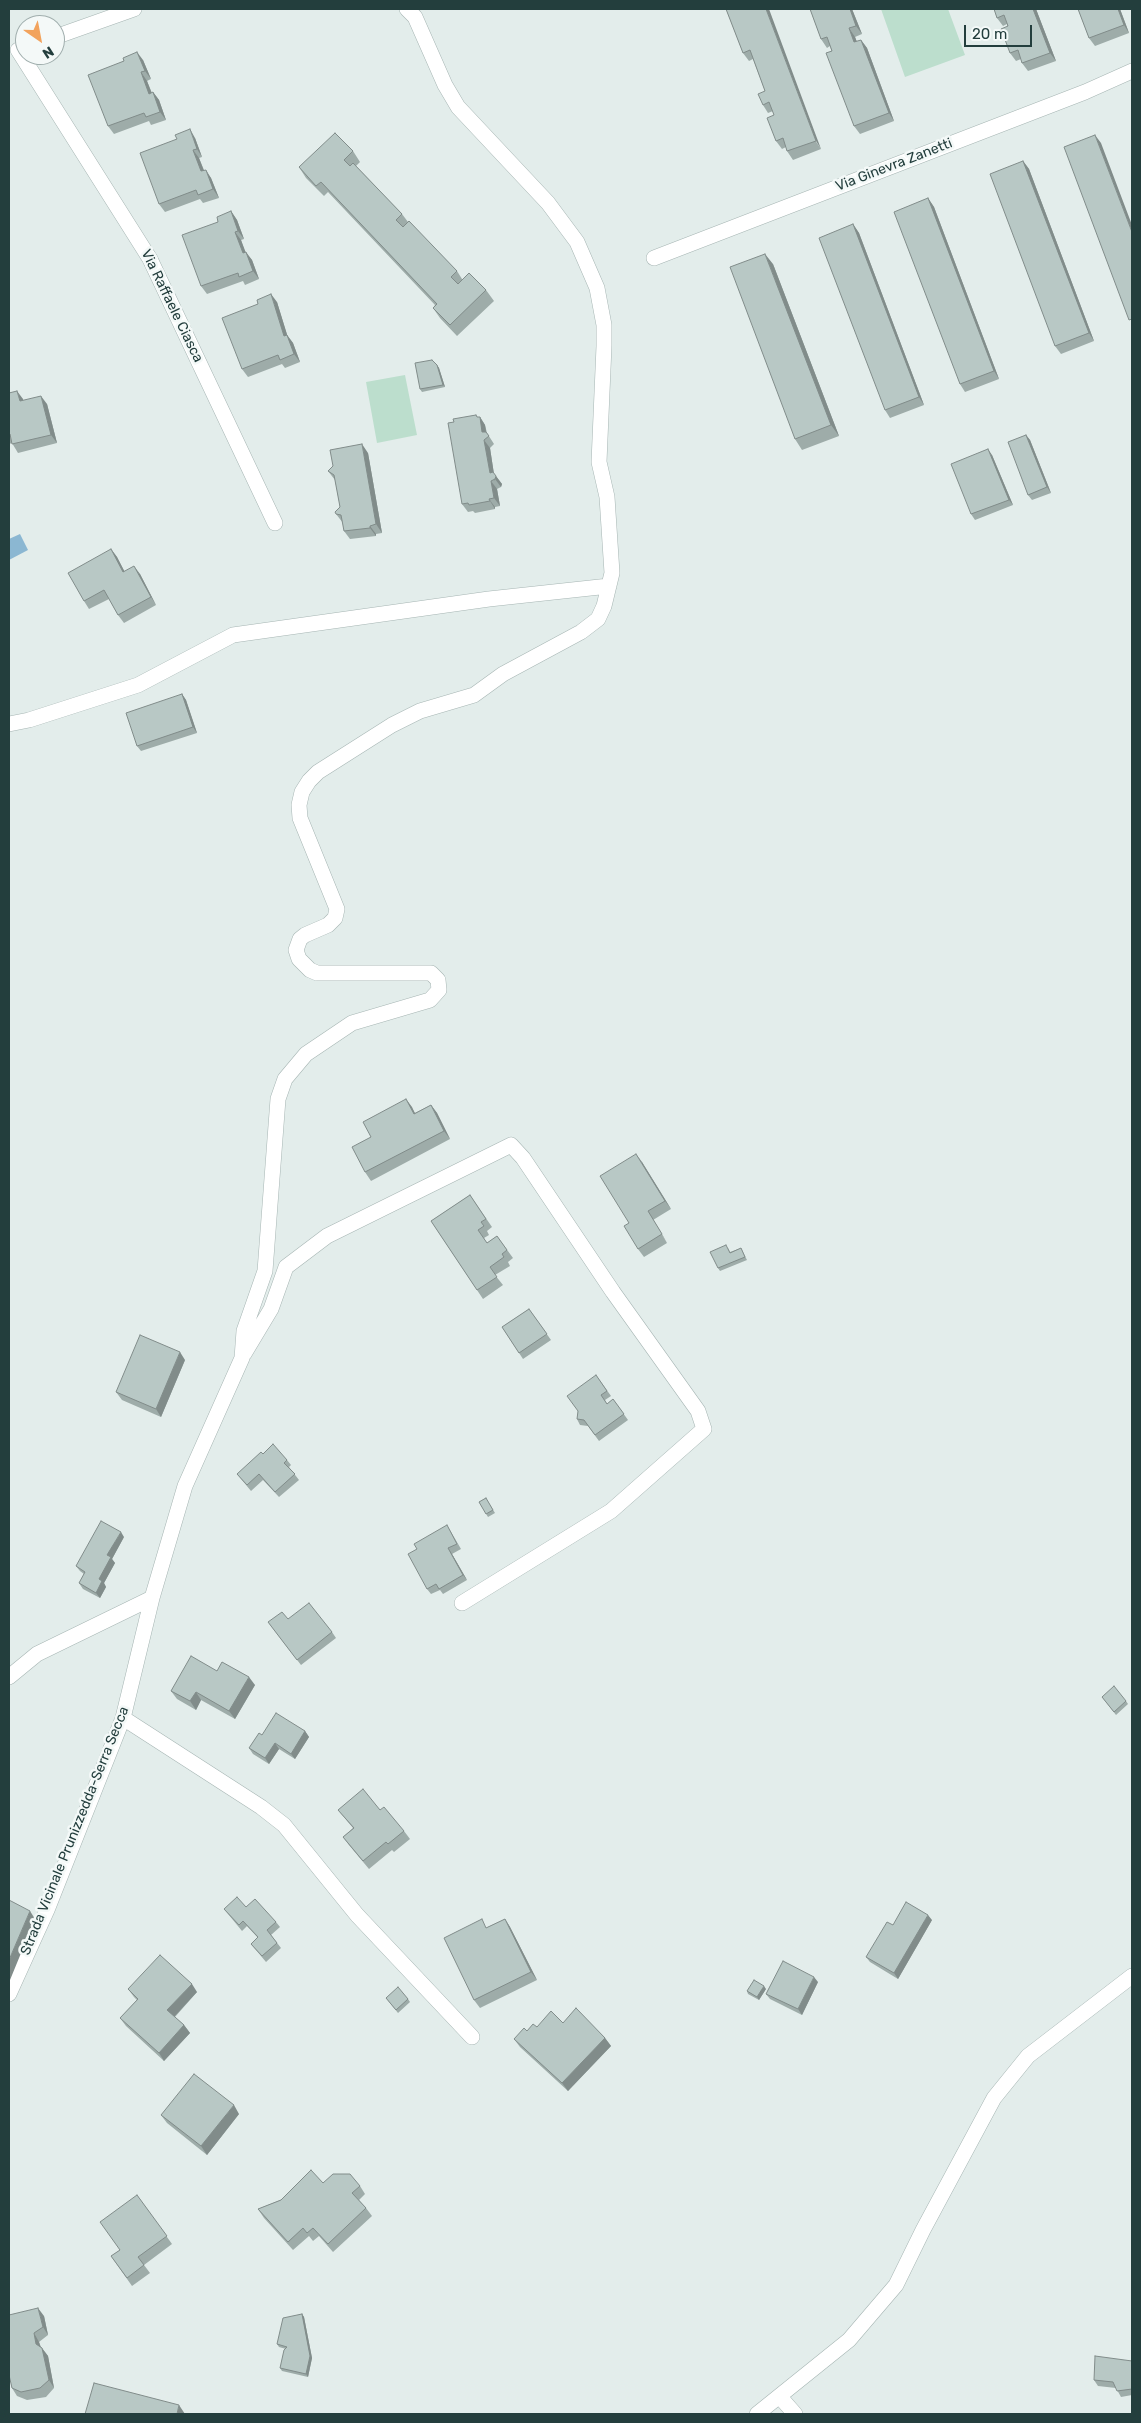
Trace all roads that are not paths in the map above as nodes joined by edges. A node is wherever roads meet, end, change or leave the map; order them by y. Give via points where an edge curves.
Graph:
1 (134, 9) edge
2 (416, 12) edge
3 (65, 33) edge
4 (27, 65) edge
5 (1132, 71) edge
6 (654, 258) dead end
7 (275, 523) dead end
8 (609, 586) junction
9 (9, 724) edge
10 (242, 1358) junction
11 (152, 1598) junction
12 (462, 1603) dead end
13 (9, 1676) edge
14 (123, 1718) junction
15 (1132, 1976) edge
16 (9, 1994) edge
17 (472, 2037) dead end
18 (780, 2397) junction
19 (757, 2414) edge
20 (795, 2414) edge

1 - 3 street
2 - 8 street, Strada Vicinale Prunizzedda-Serra Secca via 445,86 458,107 548,203 577,242 597,288 604,325 599,462 607,497 612,573
4 - 7 street, Via Raffaele Ciasca via 150,259
5 - 6 street, Via Ginevra Zanetti
8 - 9 street via 233,636 138,685
8 - 10 street, Strada Vicinale Prunizzedda-Serra Secca via 598,619 581,632 503,674 474,695 420,711 392,725 318,772 302,792 300,818 336,909 328,925 305,934 300,940 296,950 299,959 317,973 431,973 438,980 439,990 430,1000 352,1024 306,1054 285,1079 278,1099 266,1271 244,1331
10 - 11 street, Strada Vicinale Prunizzedda-Serra Secca via 185,1486
10 - 12 street via 270,1309 286,1267 327,1236 511,1145 524,1158 613,1292 698,1411 704,1428 611,1512
11 - 13 street via 38,1654
11 - 14 street, Strada Vicinale Prunizzedda-Serra Secca
14 - 16 street, Strada Vicinale Prunizzedda-Serra Secca via 47,1910
14 - 17 street via 284,1825 357,1915
15 - 18 street via 1028,2056 994,2098 922,2230 896,2285 849,2340
18 - 19 street
18 - 20 street

